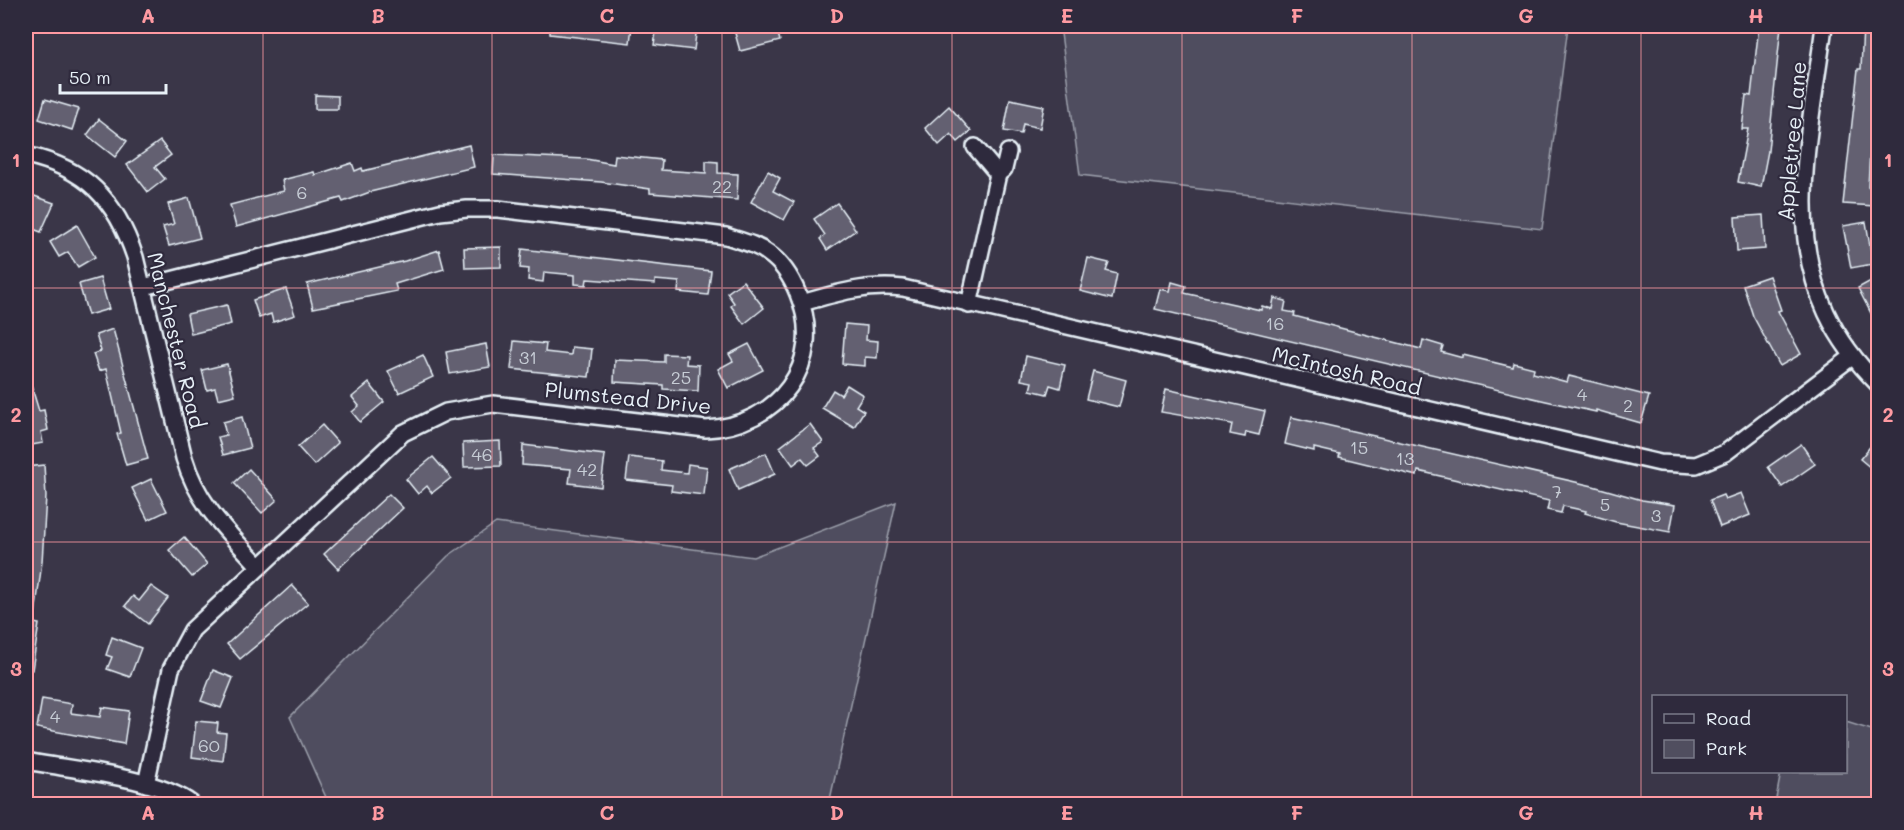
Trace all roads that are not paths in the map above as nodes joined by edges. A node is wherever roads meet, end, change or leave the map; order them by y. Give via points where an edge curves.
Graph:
1 (1824, 26) edge
2 (975, 147) dead end
3 (1008, 152) dead end
4 (26, 155) edge
5 (998, 174) junction
6 (143, 287) junction
7 (802, 303) junction
8 (969, 305) junction
9 (1853, 356) junction
10 (1878, 384) edge
11 (259, 566) junction
12 (26, 761) edge
13 (146, 784) junction
14 (192, 804) edge

1 - 9 street, Appletree Lane via 1804,184 1803,226 1810,273 1839,336
2 - 5 street
3 - 5 street via 1004,169
4 - 6 street, Manchester Road via 58,163 102,195 123,225
5 - 8 street
6 - 7 street, Plumstead Drive via 440,212 483,208 743,241 780,264
6 - 11 street, Manchester Road via 195,489
7 - 8 street, McIntosh Road via 876,286 903,288
7 - 11 street, Plumstead Drive via 806,336 798,371 778,400 740,425 706,429 507,405 478,405 446,412 403,434
8 - 9 street, McIntosh Road via 1679,465 1696,465 1725,453
9 - 10 street, Appletree Lane
11 - 13 street, Plumstead Drive via 202,619 177,655 166,686
12 - 13 street
13 - 14 street

